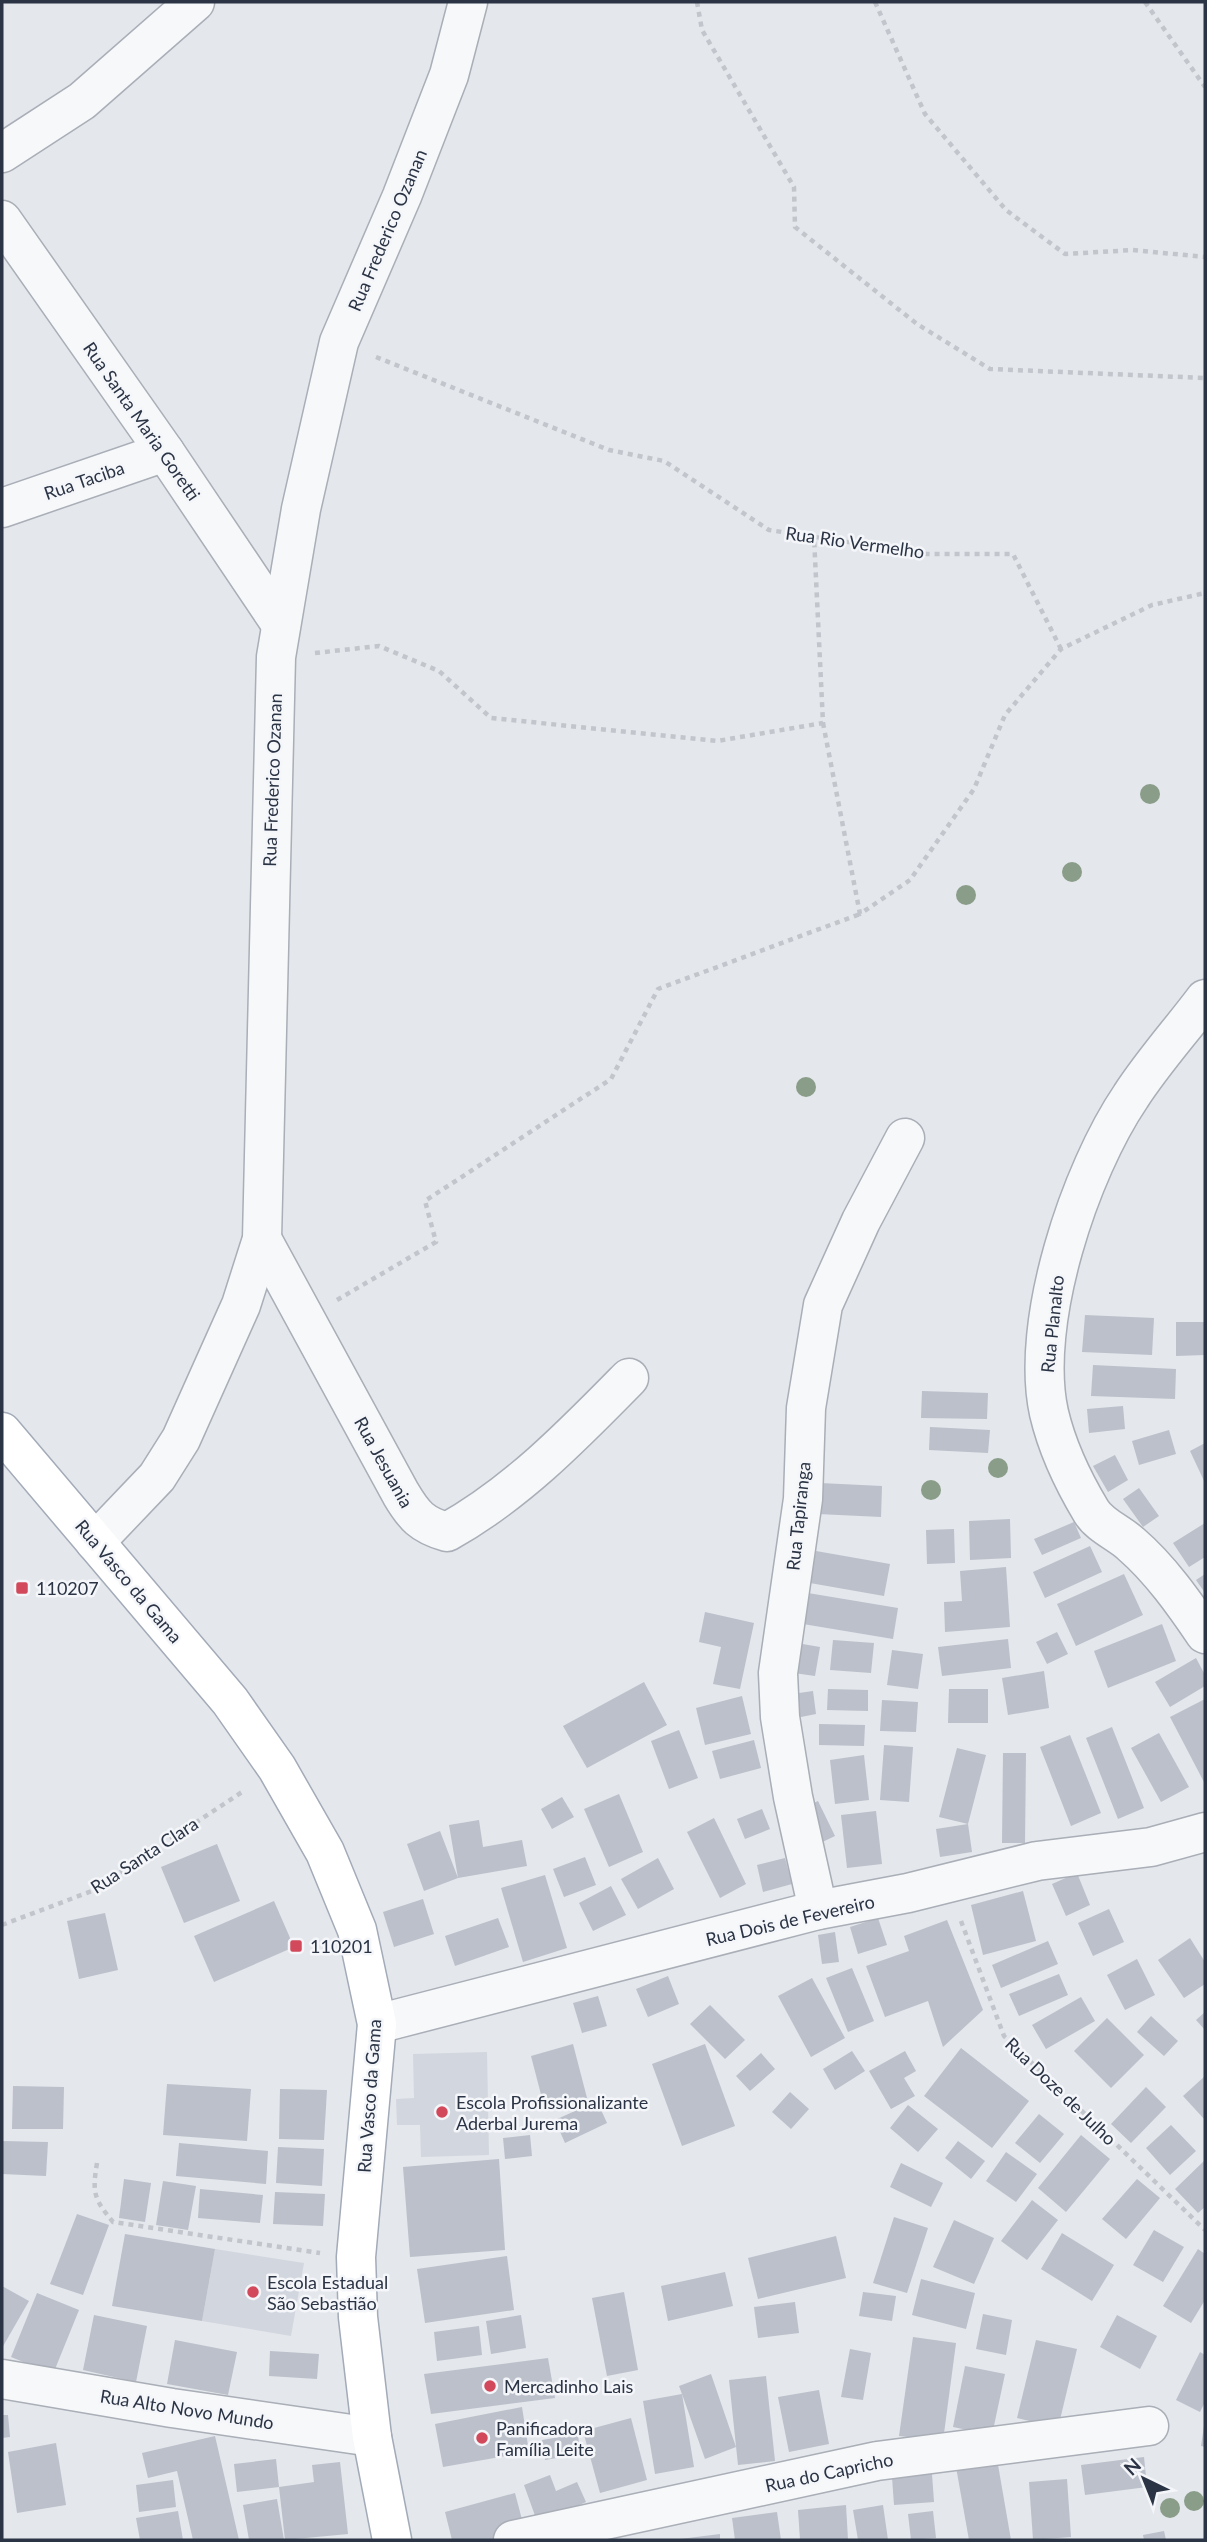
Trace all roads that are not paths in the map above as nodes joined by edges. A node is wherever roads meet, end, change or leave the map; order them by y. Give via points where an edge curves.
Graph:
1 (195, 2) edge
2 (468, 2) edge
3 (2, 153) edge
4 (2, 220) edge
5 (165, 452) junction
6 (2, 508) edge
7 (278, 640) junction
8 (1205, 999) edge
9 (905, 1138) dead end
10 (262, 1239) junction
11 (629, 1378) dead end
12 (2, 1432) edge
13 (95, 1542) junction
14 (1205, 1634) edge
15 (1205, 1832) edge
16 (818, 1910) junction
17 (377, 2024) junction
18 (2, 2379) edge
19 (1149, 2426) dead end
20 (372, 2437) junction
21 (578, 2534) edge
22 (392, 2540) edge
23 (513, 2540) edge

1 - 3 street via 82,101
2 - 7 street, Rua Frederico Ozanan via 449,75 340,342 301,509
4 - 5 street, Rua Santa Maria Goretti
5 - 6 street, Rua Taciba
5 - 7 street, Rua Santa Maria Goretti
7 - 10 street, Rua Frederico Ozanan
8 - 14 street, Rua Planalto via 1130,1097 1092,1167 1053,1281 1045,1372 1049,1412 1061,1452 1093,1514 1154,1566
9 - 16 street, Rua Tapiranga via 823,1305 806,1408 803,1499 778,1673 793,1797
10 - 11 street, Rua Jesuania via 415,1517 428,1527 447,1532 478,1515 551,1455
10 - 13 street, Rua Frederico Ozanan via 241,1305 181,1439 157,1477
12 - 13 main road, Rua Vasco da Gama
13 - 17 main road, Rua Vasco da Gama via 230,1701 277,1768 325,1852 357,1930
15 - 16 street, Rua Dois de Fevereiro via 1151,1847 1037,1861
16 - 17 street, Rua Dois de Fevereiro
17 - 20 main road, Rua Vasco da Gama via 356,2257
18 - 20 street, Rua Alto Novo Mundo
19 - 21 street, Rua do Capricho via 877,2461
20 - 22 main road, Rua Vasco da Gama
21 - 23 street, Rua do Capricho

